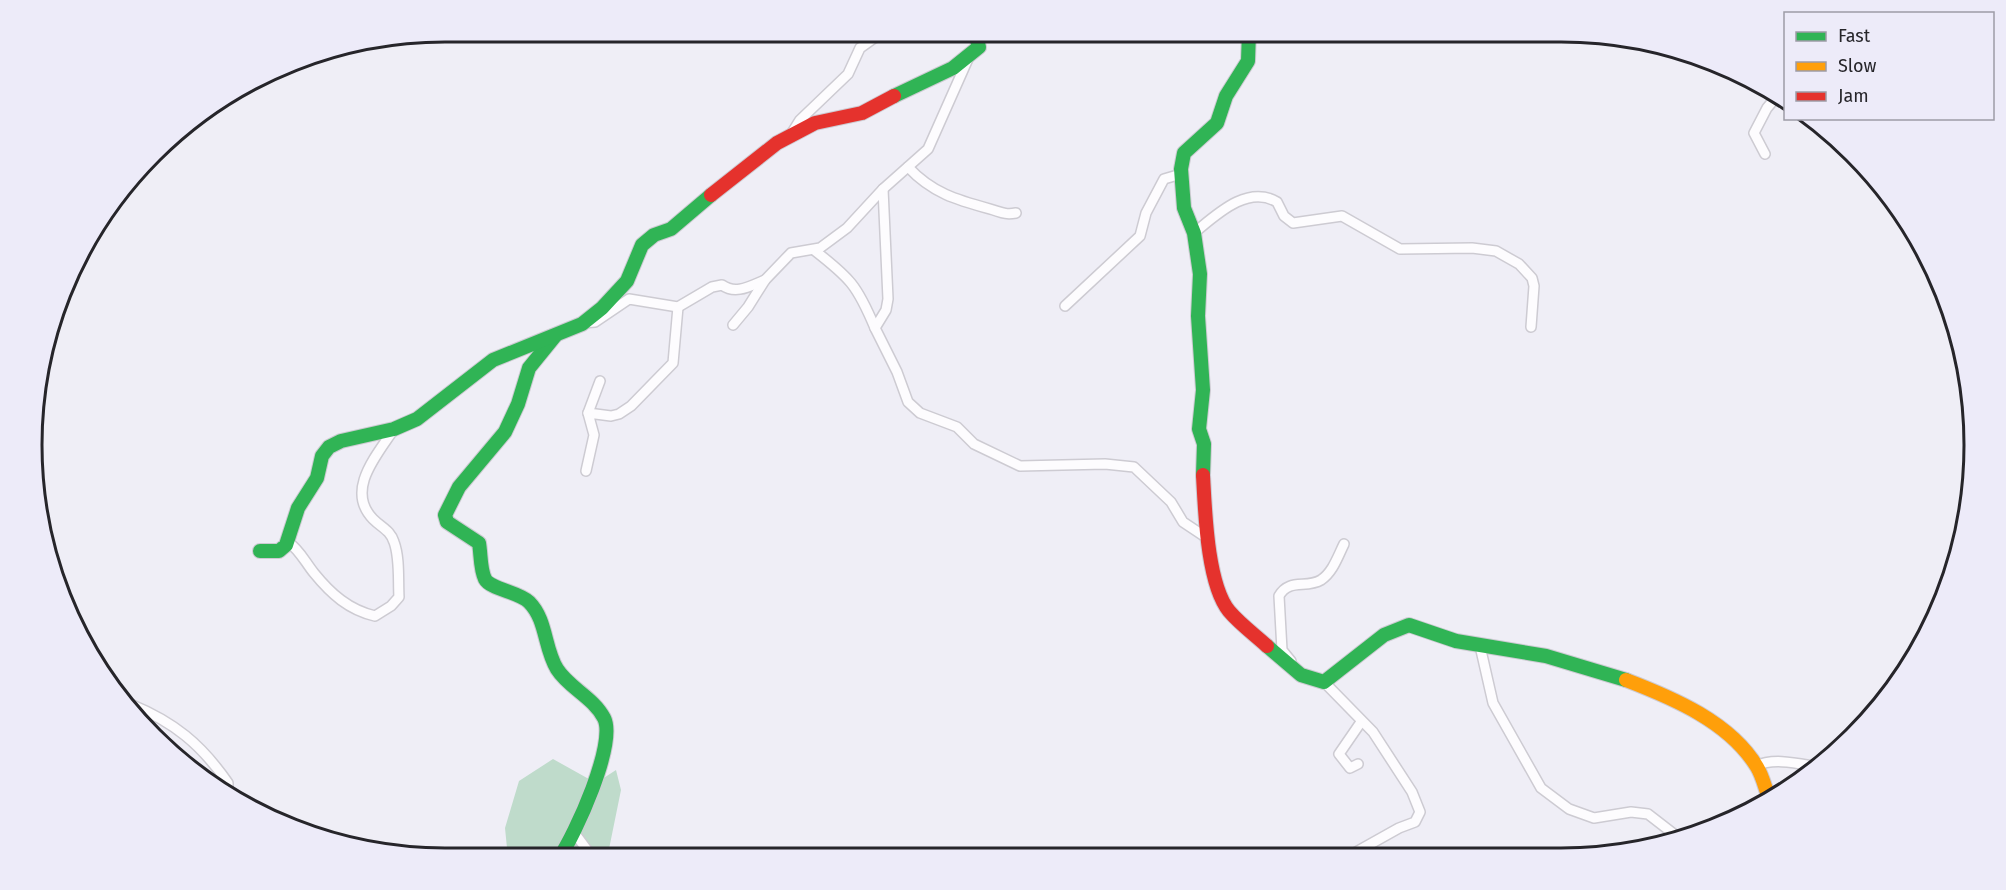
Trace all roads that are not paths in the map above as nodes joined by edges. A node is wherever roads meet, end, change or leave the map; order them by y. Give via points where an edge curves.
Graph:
1 (868, 42) edge
2 (978, 42) edge
3 (1249, 42) edge
4 (968, 59) junction
5 (1772, 102) edge
6 (790, 136) junction
7 (1765, 154) dead end
8 (908, 167) junction
9 (1181, 174) junction
10 (883, 189) junction
11 (1016, 213) dead end
12 (1194, 233) junction
13 (814, 250) junction
14 (765, 280) junction
15 (1065, 306) dead end
16 (678, 307) junction
17 (582, 324) junction
18 (733, 325) dead end
19 (1531, 327) dead end
20 (875, 328) junction
21 (555, 336) junction
22 (600, 381) dead end
23 (588, 413) junction
24 (394, 429) junction
25 (586, 471) dead end
26 (1207, 538) junction
27 (288, 541) junction
28 (1344, 544) dead end
29 (260, 551) dead end
30 (1480, 646) junction
31 (1301, 675) junction
32 (1324, 682) junction
33 (139, 708) edge
34 (1360, 722) junction
35 (1358, 764) dead end
36 (1806, 765) edge
37 (1756, 766) junction
38 (228, 784) edge
39 (1766, 791) edge
40 (573, 831) junction
41 (1672, 832) edge
42 (567, 848) edge
43 (586, 848) edge
44 (1363, 848) edge

1 - 6 street via 860,48 848,74 800,120
2 - 4 street via 979,47
3 - 9 street via 1248,61 1226,96 1217,123 1184,153
4 - 6 street via 862,113 815,123
4 - 8 street via 933,141
5 - 7 street via 1754,134
6 - 17 street via 721,186 671,229 642,245 627,281
8 - 10 street
8 - 11 street via 935,191 951,198 1003,214
9 - 12 street via 1184,208
9 - 15 street via 1164,179 1146,213 1140,236
10 - 13 street via 853,223
10 - 20 street via 888,299
12 - 19 street via 1229,205 1260,197 1276,202 1293,223 1342,216 1400,249 1496,251 1519,264 1532,278
12 - 26 street via 1200,274 1198,316 1203,390 1199,429 1204,444
13 - 14 street via 791,253
13 - 20 street via 848,276 862,296
14 - 16 street via 736,291 722,285 712,287
14 - 18 street
16 - 17 street via 629,299 595,322
16 - 23 street via 673,363 632,406 619,414
17 - 21 street
20 - 26 street via 908,402 920,413 957,427 974,444 1020,466 1134,467 1171,502 1183,522
21 - 24 street via 494,360 432,409
21 - 40 street via 529,368 505,432 459,487 446,515 447,522 479,543 488,584 518,594 536,609 556,668 593,701 605,719 607,742
22 - 23 street
23 - 25 street via 594,435
24 - 27 street via 329,447 322,456 317,478 298,508
24 - 27 street via 362,483 362,501 373,518 389,530 395,544 399,597 391,606 375,616 339,599
26 - 31 street via 1221,596 1229,611
27 - 29 street via 279,550
28 - 31 street via 1330,571 1320,580 1292,585 1282,590 1279,597 1282,650
30 - 32 street via 1401,626
30 - 37 street via 1572,663 1643,686 1718,726
30 - 41 street via 1493,703 1540,788 1569,809 1594,818 1631,812 1648,814
31 - 32 street
32 - 34 street
33 - 38 street via 184,732
34 - 35 street via 1339,754 1350,768
34 - 44 street via 1373,732 1412,792 1420,816
36 - 37 street via 1763,762
37 - 39 street
40 - 42 street
40 - 43 street

